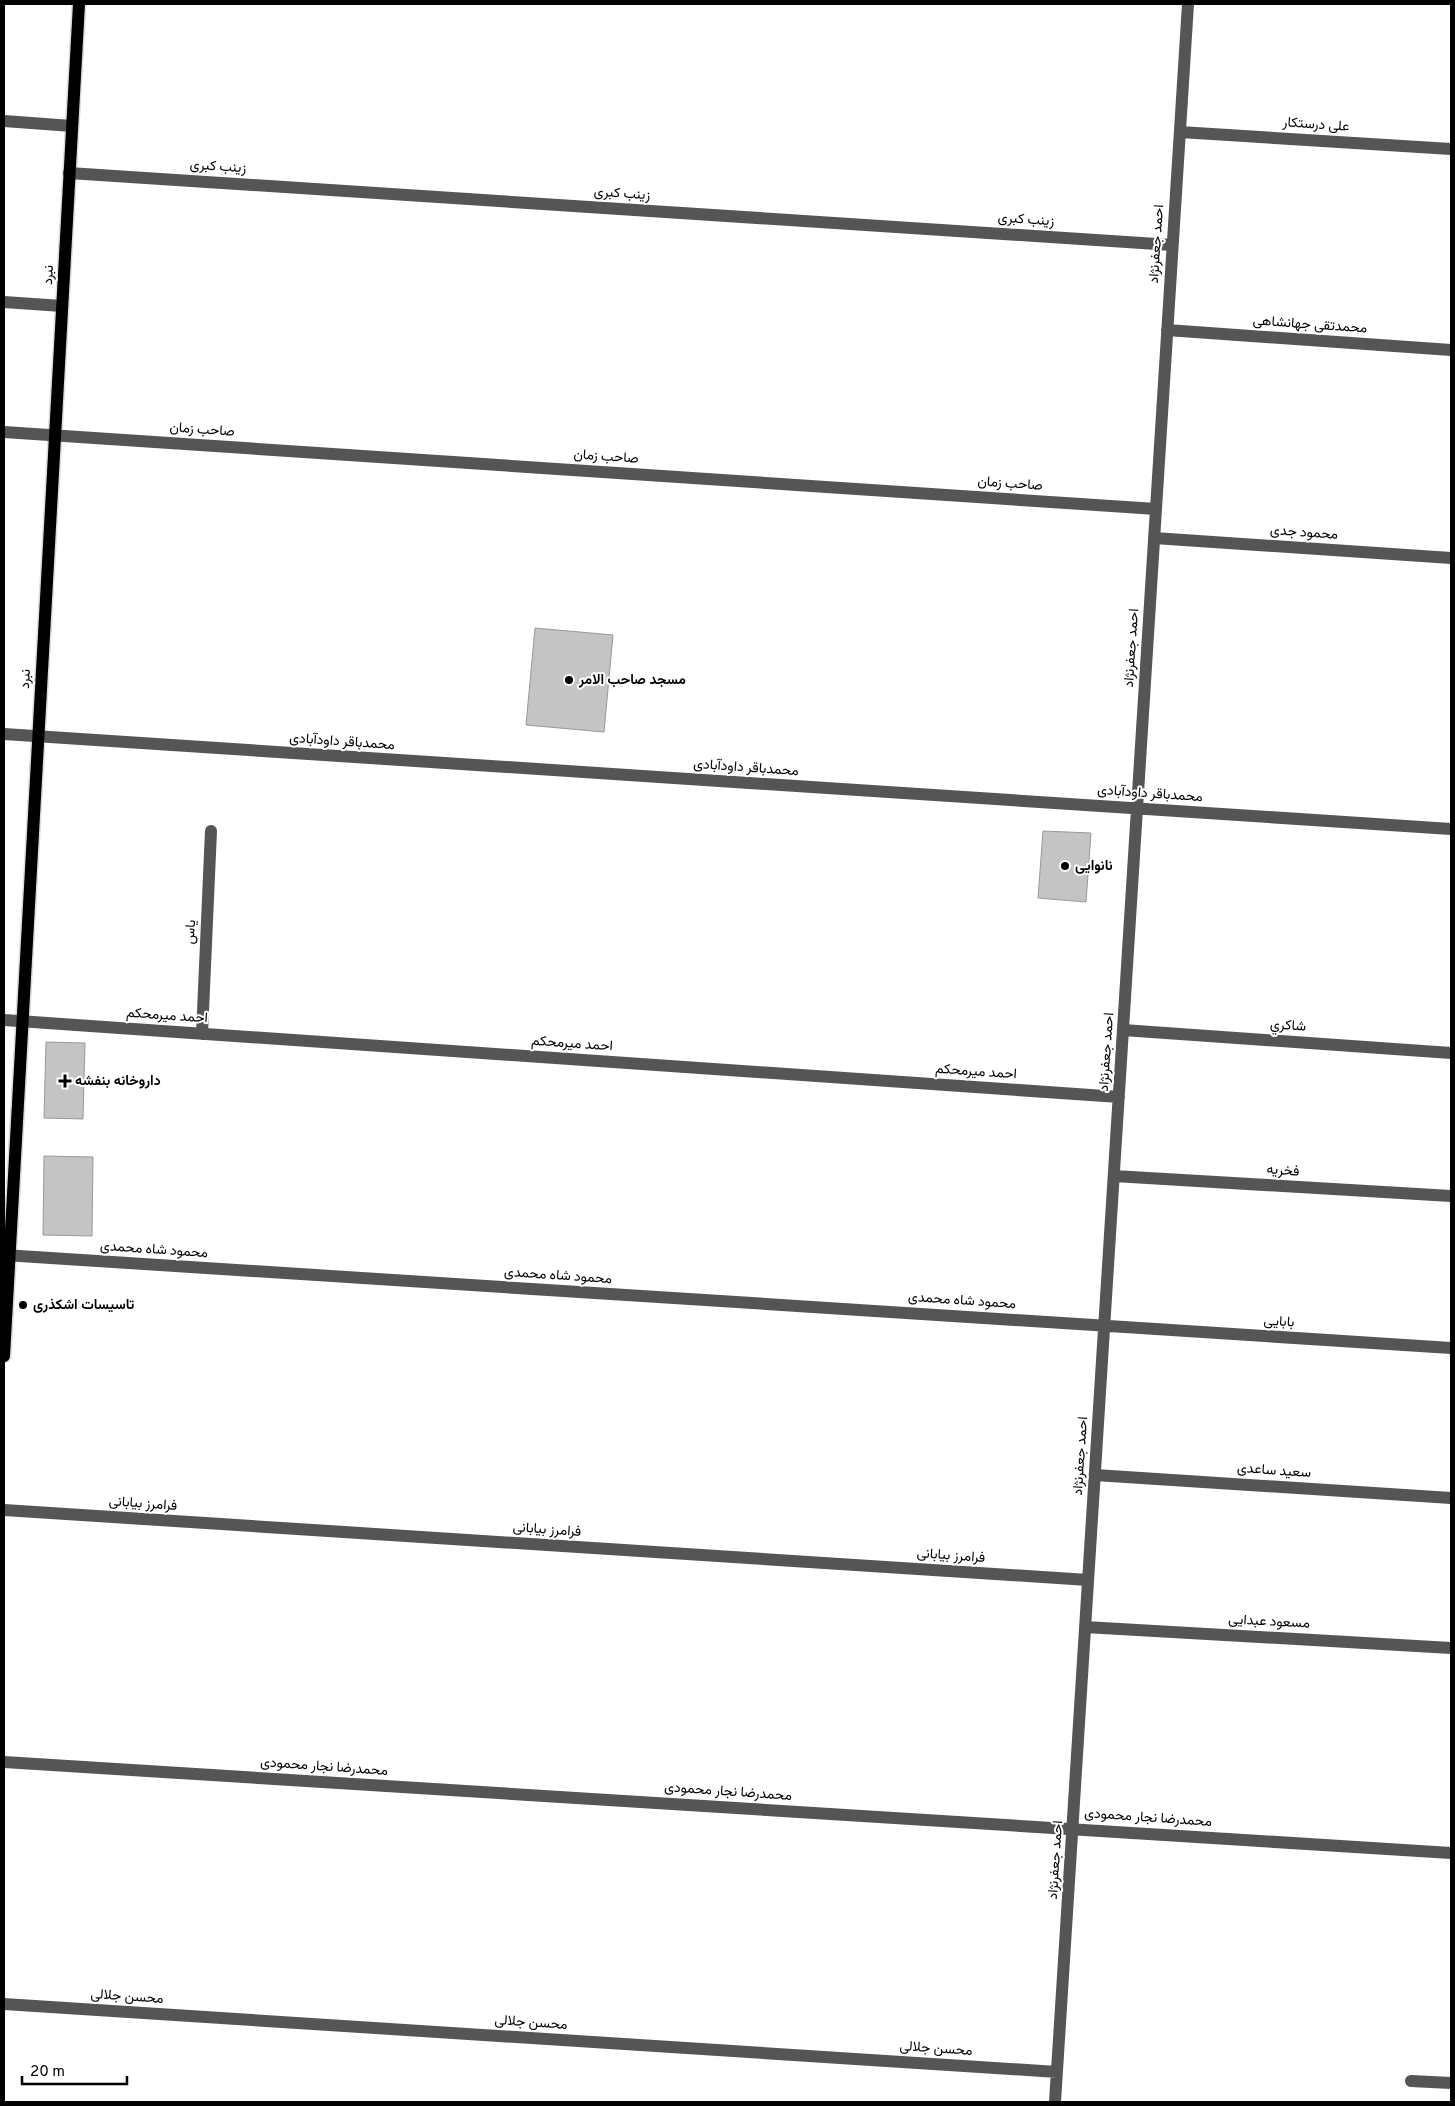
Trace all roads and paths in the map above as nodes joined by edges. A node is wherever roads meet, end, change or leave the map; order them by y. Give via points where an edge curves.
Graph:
1 (79, 4) edge
2 (1188, 4) edge
3 (4, 121) edge
4 (72, 126) junction
5 (1180, 132) junction
6 (1451, 149) edge
7 (69, 173) junction
8 (1172, 245) junction
9 (4, 302) edge
10 (62, 306) junction
11 (1167, 330) junction
12 (1451, 350) edge
13 (4, 432) edge
14 (55, 435) junction
15 (1156, 509) junction
16 (1154, 538) junction
17 (1451, 558) edge
18 (4, 734) edge
19 (38, 736) junction
20 (1137, 808) junction
21 (1451, 828) edge
22 (211, 831) dead end
23 (4, 1020) edge
24 (22, 1022) junction
25 (1123, 1030) junction
26 (202, 1034) junction
27 (1451, 1053) edge
28 (1119, 1097) junction
29 (1114, 1176) junction
30 (1451, 1196) edge
31 (6, 1255) edge
32 (1104, 1326) junction
33 (1451, 1348) edge
34 (4, 1356) edge
35 (1095, 1475) junction
36 (1451, 1498) edge
37 (4, 1510) edge
38 (1088, 1580) junction
39 (1086, 1627) junction
40 (1451, 1648) edge
41 (4, 1762) edge
42 (1073, 1829) junction
43 (1451, 1852) edge
44 (4, 2004) edge
45 (1057, 2072) junction
46 (1410, 2081) dead end
47 (1451, 2083) edge
48 (1055, 2102) edge

1 - 4 main road, نبرد
2 - 5 street, احمد جعفرنژاد
3 - 4 street
4 - 7 main road, نبرد
5 - 6 street, علی درستکار
5 - 8 street, احمد جعفرنژاد
7 - 8 street, زینب کبری
7 - 10 main road, نبرد
8 - 11 street, احمد جعفرنژاد
9 - 10 street
10 - 14 main road, نبرد
11 - 12 street, محمدتقی جهانشاهی
11 - 15 street, احمد جعفرنژاد
13 - 14 street, صاحب زمان
14 - 15 street, صاحب زمان
14 - 19 main road, نبرد
15 - 16 street, احمد جعفرنژاد
16 - 17 street, محمود جدی
16 - 20 street, احمد جعفرنژاد
18 - 19 street, محمدباقر داودآبادی
19 - 20 street, محمدباقر داودآبادی
19 - 24 main road, نبرد
20 - 21 street, محمدباقر داودآبادی
20 - 25 street, احمد جعفرنژاد
22 - 26 street, یاس
23 - 24 street, احمد میرمحکم
24 - 26 street, احمد میرمحکم
24 - 31 main road, نبرد
25 - 27 street, شاكري
25 - 28 street, احمد جعفرنژاد
26 - 28 street, احمد میرمحکم
28 - 29 street, احمد جعفرنژاد
29 - 30 street, فخریه
29 - 32 street, احمد جعفرنژاد
31 - 32 street, محمود شاه محمدی
31 - 34 main road, نبرد
32 - 33 street, بابایی
32 - 35 street, احمد جعفرنژاد
35 - 36 street, سعید ساعدی
35 - 38 street, احمد جعفرنژاد
37 - 38 street, فرامرز بیابانی
38 - 39 street, احمد جعفرنژاد
39 - 40 street, مسعود عبدایی
39 - 42 street, احمد جعفرنژاد
41 - 42 street, محمدرضا نجار محمودی
42 - 43 street, محمدرضا نجار محمودی
42 - 45 street, احمد جعفرنژاد
44 - 45 street, محسن جلالی
45 - 48 street, احمد جعفرنژاد
46 - 47 street

